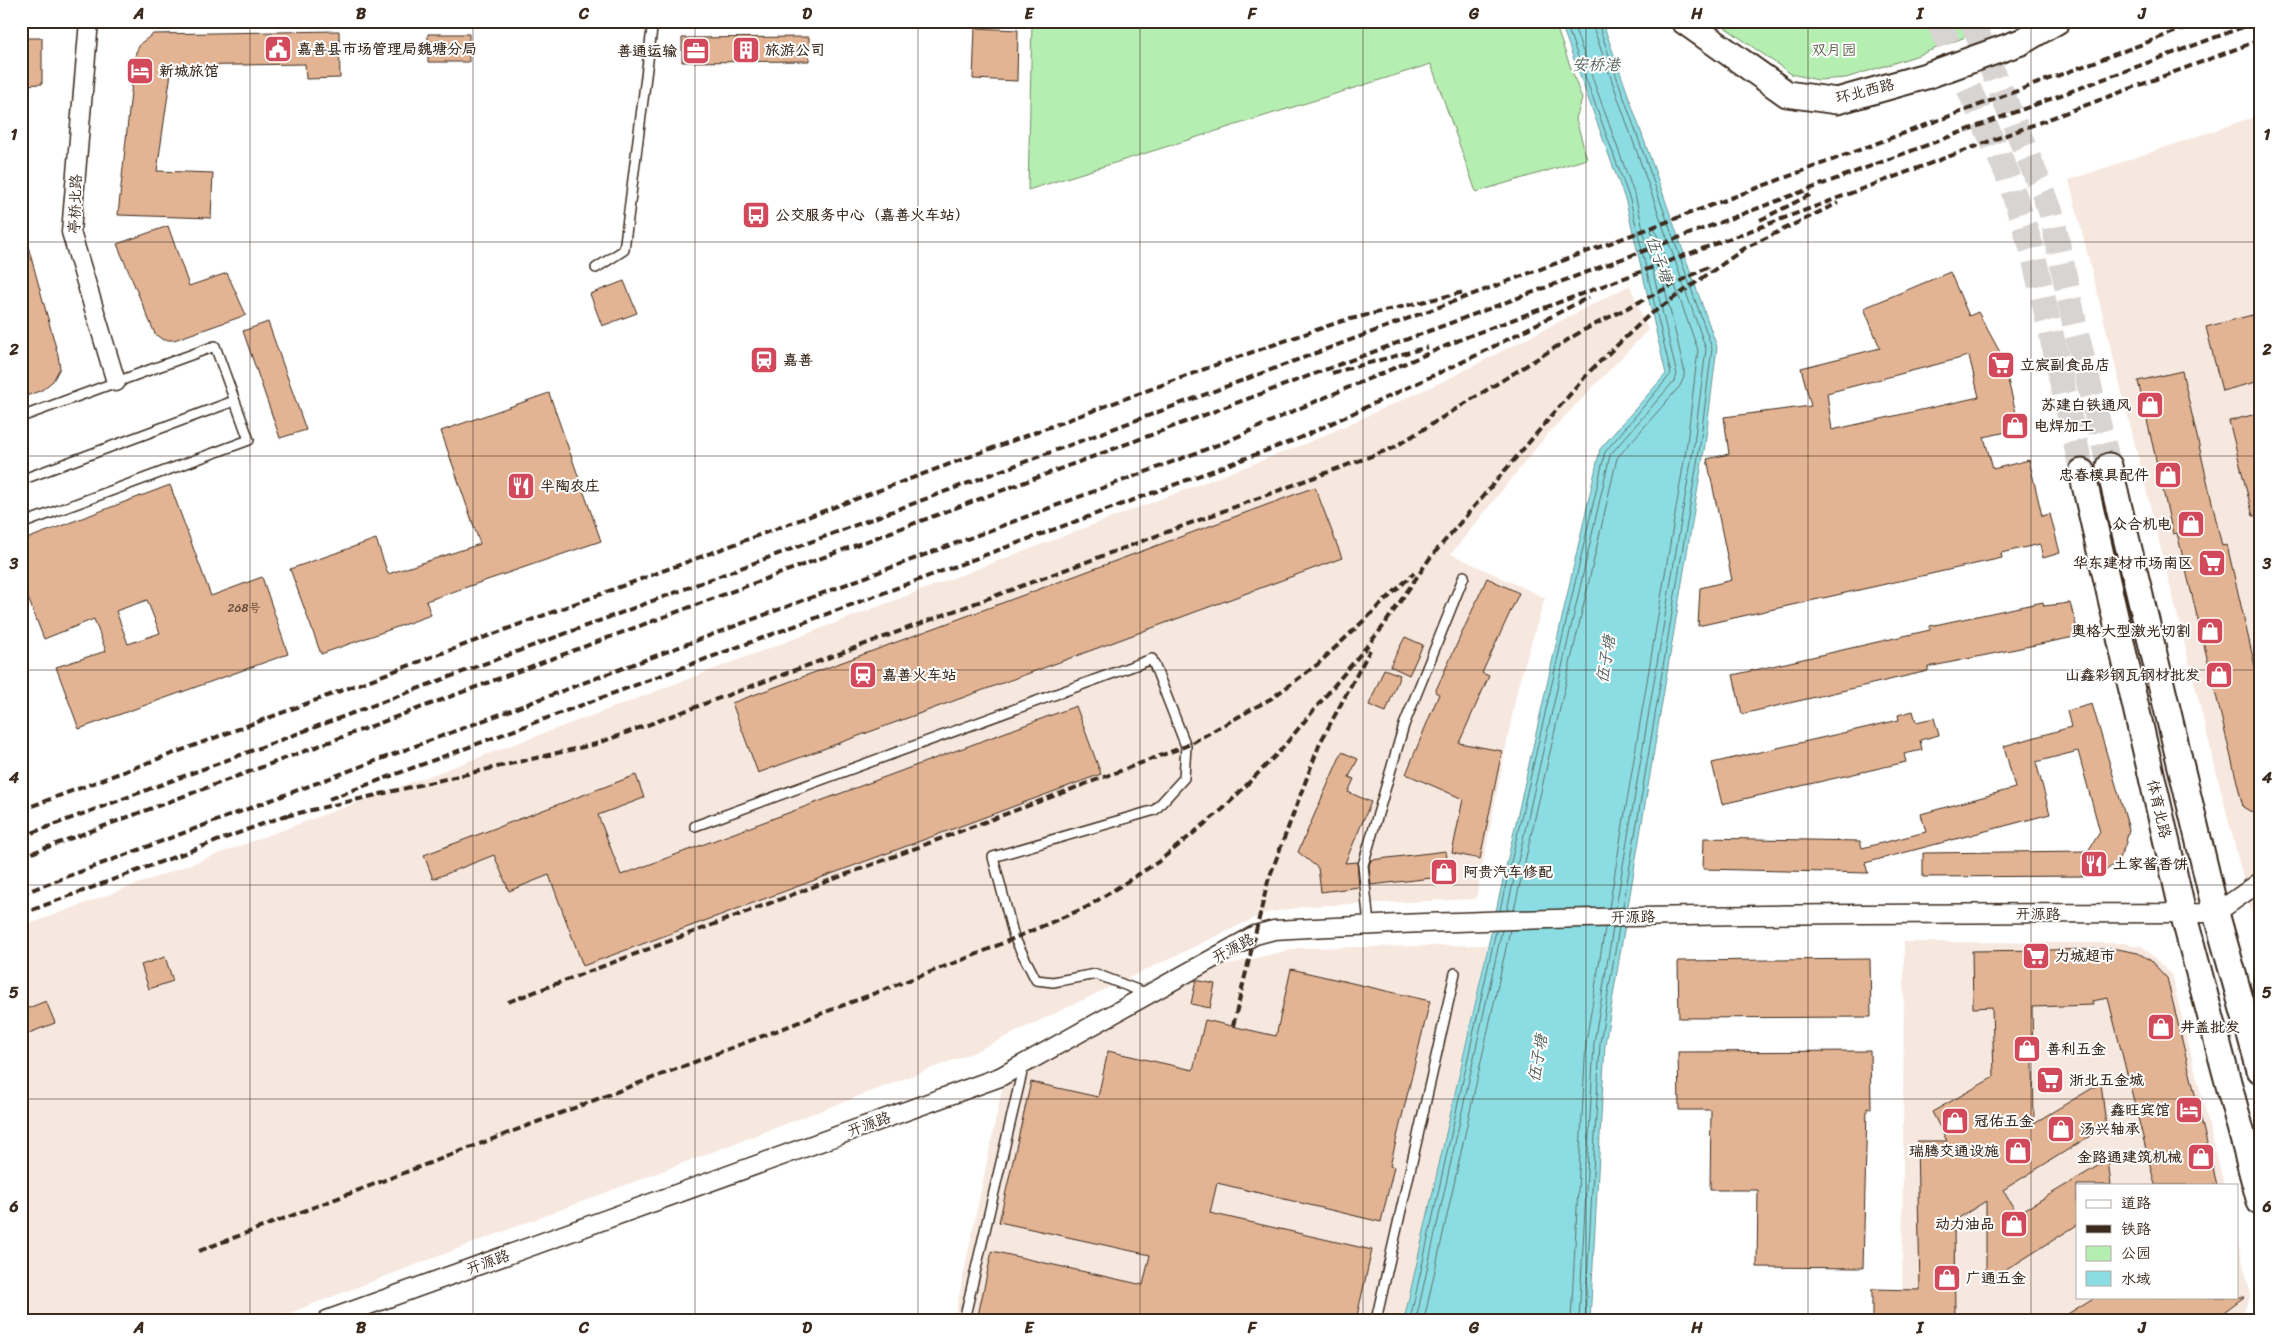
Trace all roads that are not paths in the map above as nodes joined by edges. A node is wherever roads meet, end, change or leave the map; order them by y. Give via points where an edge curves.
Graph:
1 (89, 21) edge
2 (653, 21) edge
3 (1684, 21) edge
4 (2057, 21) edge
5 (596, 268) dead end
6 (116, 382) junction
7 (234, 400) junction
8 (21, 417) edge
9 (2109, 466) tunnel mouth
10 (2082, 472) tunnel mouth
11 (21, 480) edge
12 (21, 524) edge
13 (1464, 576) dead end
14 (695, 826) dead end
15 (2260, 882) edge
16 (2183, 913) junction
17 (2216, 913) junction
18 (1369, 925) junction
19 (1455, 973) dead end
20 (1149, 994) junction
21 (1024, 1064) junction
22 (2260, 1070) edge
23 (2260, 1202) edge
24 (327, 1320) edge
25 (964, 1320) edge
26 (1376, 1320) edge

1 - 6 street, 亭桥北路 via 71,232
2 - 5 lane via 624,250
3 - 4 main road, 环北西路 via 1787,94 1836,101 1926,76 2021,42
6 - 7 lane via 215,346
6 - 8 lane
7 - 11 lane
7 - 12 lane via 249,440
9 - 17 main road
10 - 16 main road, 体育北路
13 - 18 lane via 1404,725 1363,864
14 - 20 lane via 1152,659 1186,746 1184,778 1155,810 993,857 1014,938 1036,980 1053,982 1096,974
15 - 17 street
16 - 17 street, 开源路
16 - 18 street, 开源路 via 1682,916
16 - 23 main road, 体育北路
17 - 22 main road
18 - 20 street, 开源路 via 1274,930 1255,935
19 - 26 lane
20 - 21 street, 开源路
21 - 24 street, 开源路 via 1000,1077
21 - 25 lane

